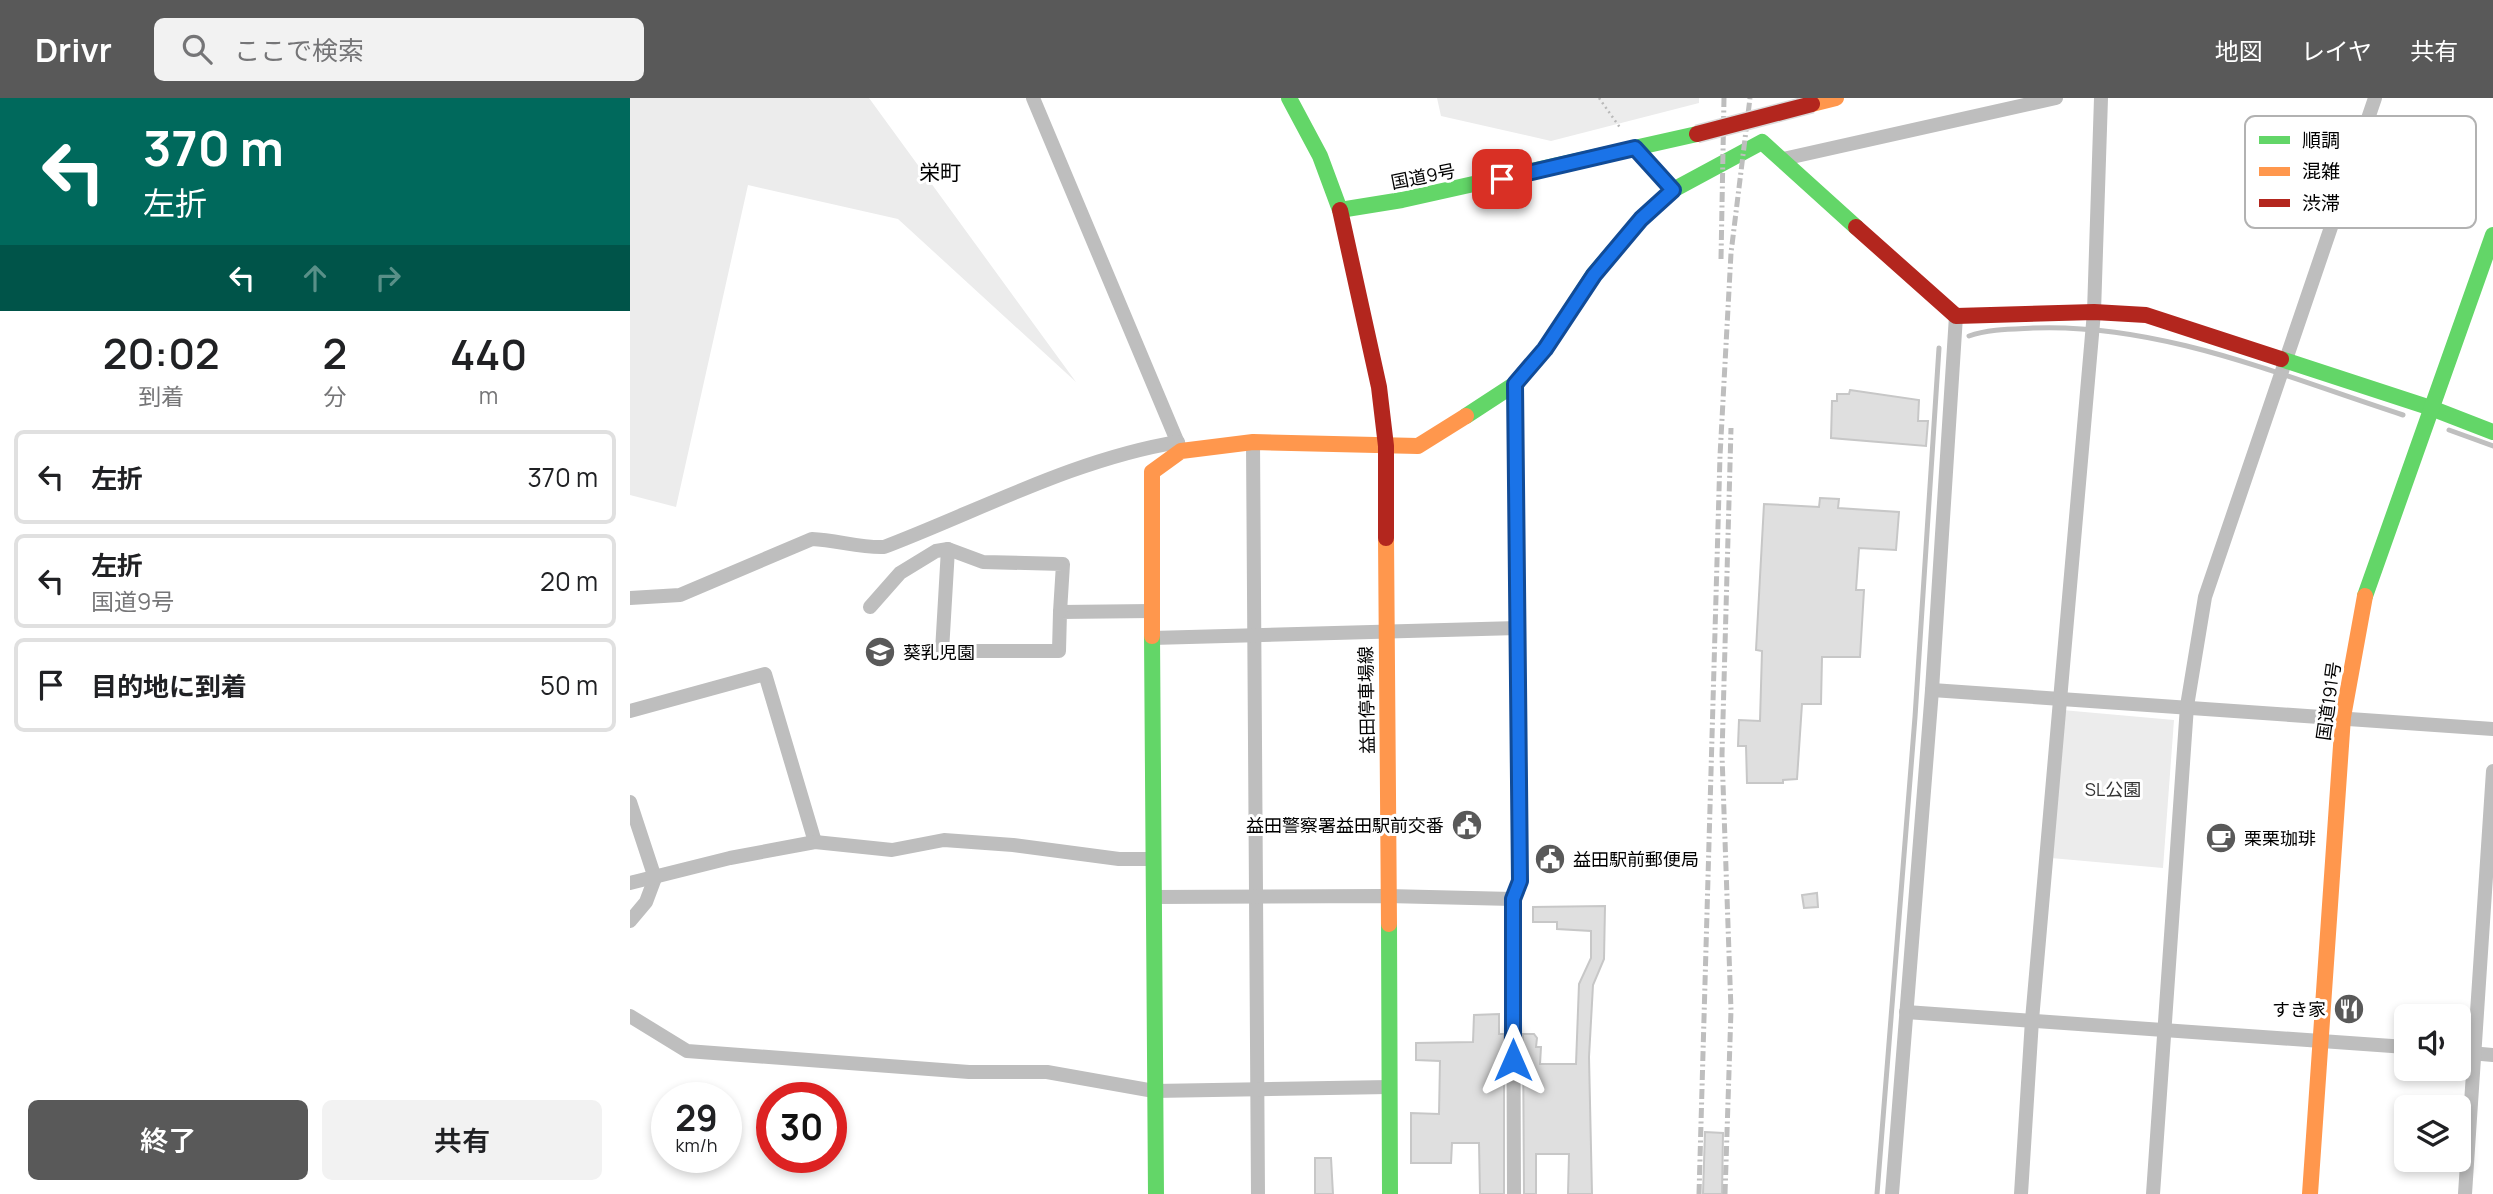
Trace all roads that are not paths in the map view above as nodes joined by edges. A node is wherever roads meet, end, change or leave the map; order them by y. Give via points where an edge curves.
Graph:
1 (1032, 98) edge
2 (1289, 98) edge
3 (1775, 98) edge
4 (1836, 98) edge
5 (2056, 98) edge
6 (2101, 98) edge
7 (2375, 98) edge
8 (2369, 116) edge
9 (1762, 142) junction
10 (1635, 148) junction
11 (1783, 159) junction
12 (1673, 190) junction
13 (1340, 210) junction
14 (2330, 228) edge
15 (2493, 235) edge
16 (2094, 312) junction
17 (1956, 316) junction
18 (2284, 362) junction
19 (1515, 384) junction
20 (2431, 408) junction
21 (2493, 432) edge
22 (1253, 442) junction
23 (1179, 446) junction
24 (1386, 446) junction
25 (948, 549) junction
26 (630, 598) edge
27 (870, 607) dead end
28 (1152, 611) junction
29 (1060, 612) junction
30 (1518, 628) junction
31 (1385, 631) junction
32 (1254, 635) junction
33 (1152, 638) junction
34 (1932, 690) junction
35 (2060, 698) junction
36 (2187, 706) junction
37 (630, 711) edge
38 (2343, 717) junction
39 (2493, 729) edge
40 (2493, 771) edge
41 (630, 802) edge
42 (815, 842) junction
43 (1152, 859) junction
44 (655, 878) junction
45 (630, 883) edge
46 (1387, 896) junction
47 (1154, 897) junction
48 (1257, 897) junction
49 (1513, 899) junction
50 (630, 921) edge
51 (2471, 1004) edge
52 (1906, 1012) junction
53 (630, 1016) edge
54 (2032, 1020) junction
55 (2165, 1029) junction
56 (2322, 1040) junction
57 (2394, 1046) edge
58 (2471, 1053) edge
59 (2493, 1055) edge
60 (2466, 1081) edge
61 (1389, 1087) junction
62 (1258, 1089) junction
63 (1154, 1091) junction
64 (1156, 1194) edge
65 (1258, 1194) edge
66 (1390, 1194) edge
67 (1514, 1194) edge
68 (1892, 1194) edge
69 (2021, 1194) edge
70 (2153, 1194) edge
71 (2310, 1194) edge
72 (2465, 1194) edge

1 - 23 street
2 - 13 main road via 1320,156
3 - 9 street
4 - 10 main road, 国道9号, bridge
5 - 11 street
6 - 16 street
7 - 8 street
9 - 11 main road
9 - 12 main road
10 - 12 street
10 - 13 main road, 国道9号
11 - 17 main road
12 - 19 main road via 1641,219 1594,275 1545,349
13 - 24 main road, 益田停車場線 via 1379,387
14 - 18 street
15 - 20 main road, 国道191号
16 - 17 main road
16 - 18 main road via 2146,314
16 - 35 street
17 - 34 street
18 - 20 main road
18 - 36 street via 2205,597
19 - 24 main road via 1419,446
19 - 30 street
20 - 21 main road
20 - 38 main road, 国道191号 via 2364,599
22 - 23 main road
22 - 24 main road
22 - 32 street
23 - 26 street via 1133,449 884,547 812,539 680,595
23 - 28 main road via 1153,472
24 - 31 main road, 益田停車場線
25 - 27 street via 936,551 900,573
25 - 29 street via 983,562 1063,564
25 - 29 street via 942,651 1059,651
28 - 29 street
28 - 33 main road
30 - 31 street
30 - 49 street via 1520,881
31 - 32 street
31 - 46 main road, 益田停車場線
32 - 33 street
32 - 48 street
33 - 43 main road
34 - 35 street
34 - 52 street
35 - 36 street
35 - 54 street
36 - 38 street
36 - 55 street
37 - 42 street via 765,674
38 - 39 street
38 - 56 main road, 国道191号
40 - 51 street
41 - 44 street
42 - 43 street via 892,850 944,840
42 - 44 street
43 - 47 main road
44 - 45 street
44 - 50 street via 646,902
46 - 48 street
46 - 49 street
46 - 61 main road, 益田停車場線
47 - 48 street
47 - 63 main road
48 - 62 street
49 - 67 street
52 - 54 street
52 - 68 street
53 - 63 street via 687,1051 968,1072 1047,1072
54 - 55 street
54 - 69 street
55 - 56 street
55 - 70 street
56 - 57 street
56 - 71 main road, 国道191号
58 - 59 street
60 - 72 street
61 - 62 street
61 - 66 main road, 益田停車場線
62 - 63 street
62 - 65 street
63 - 64 main road

